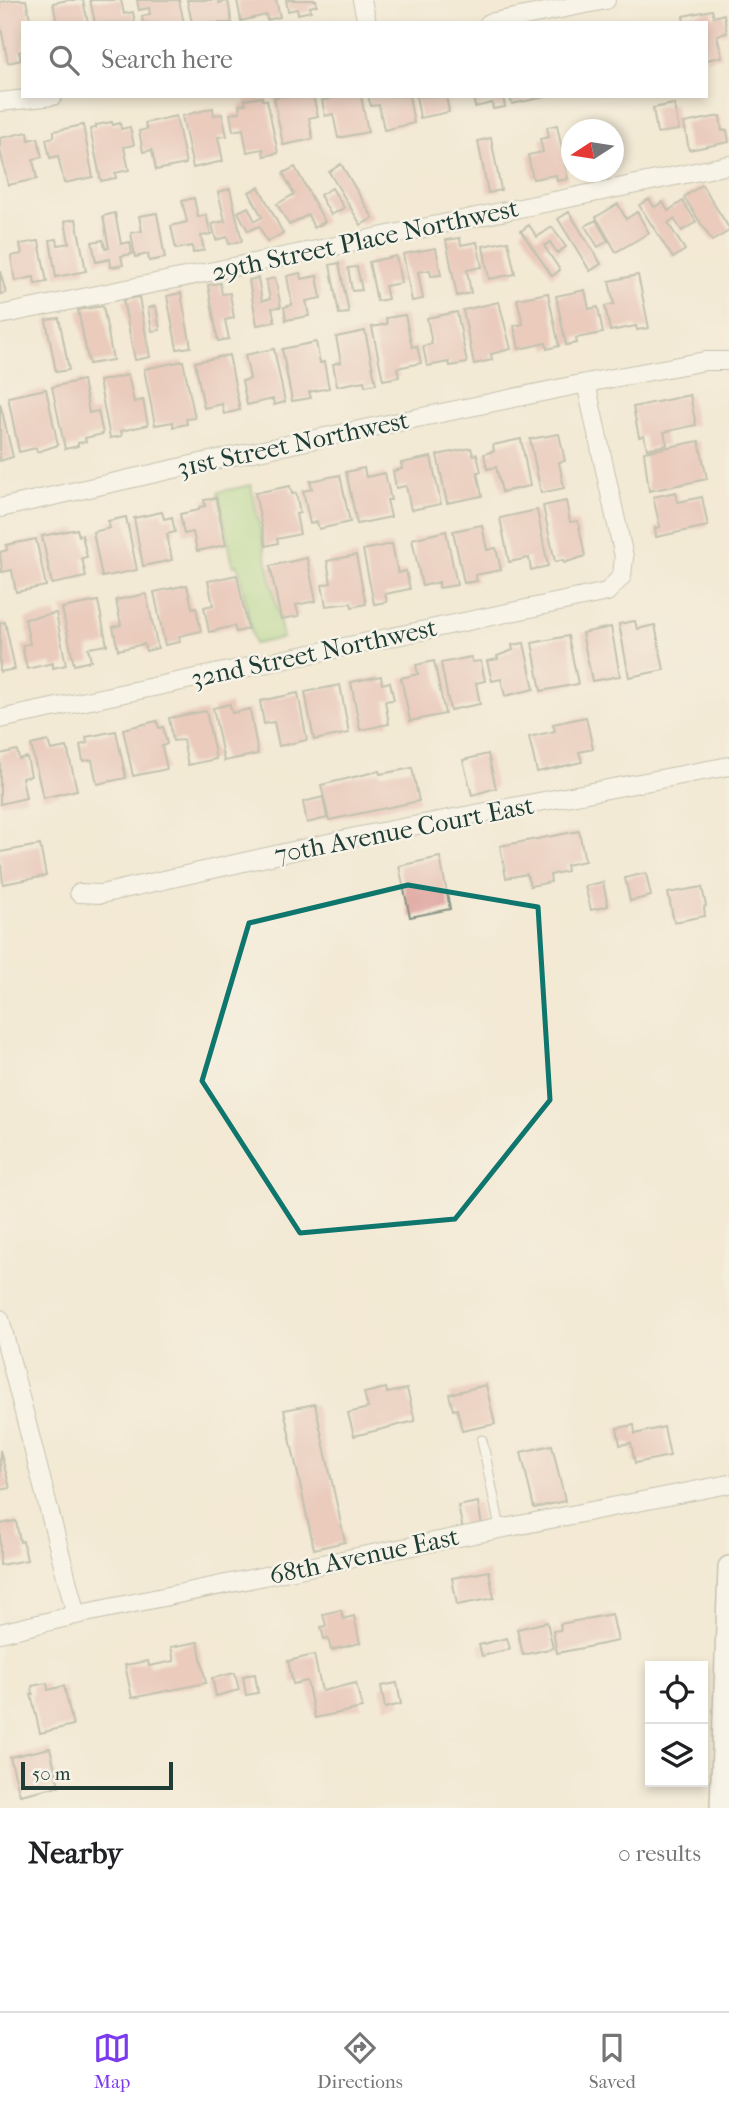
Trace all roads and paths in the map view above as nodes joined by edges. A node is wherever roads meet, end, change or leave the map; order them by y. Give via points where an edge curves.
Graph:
1 (362, 0) edge
2 (606, 0) edge
3 (367, 21) edge
4 (499, 21) edge
5 (35, 98) edge
6 (0, 102) edge
7 (729, 165) edge
8 (0, 315) edge
9 (729, 361) edge
10 (586, 383) junction
11 (0, 508) edge
12 (0, 719) edge
13 (729, 766) edge
14 (79, 893) dead end
15 (0, 1319) edge
16 (482, 1440) dead end
17 (729, 1484) edge
18 (500, 1528) junction
19 (729, 1567) edge
20 (76, 1615) junction
21 (0, 1633) edge
22 (721, 1808) edge

1 - 3 street
2 - 4 street
5 - 6 street
7 - 8 street, 29th Street Place Northwest
9 - 10 street via 705,361
10 - 11 street, 31st Street Northwest
10 - 12 street, 32nd Street Northwest via 624,557 622,576 607,592
13 - 14 street, 70th Avenue Court East via 360,836 101,894
15 - 20 street
16 - 18 lane
17 - 18 street, 68th Avenue East
18 - 20 street, 68th Avenue East
19 - 22 street
20 - 21 street, 68th Avenue East

